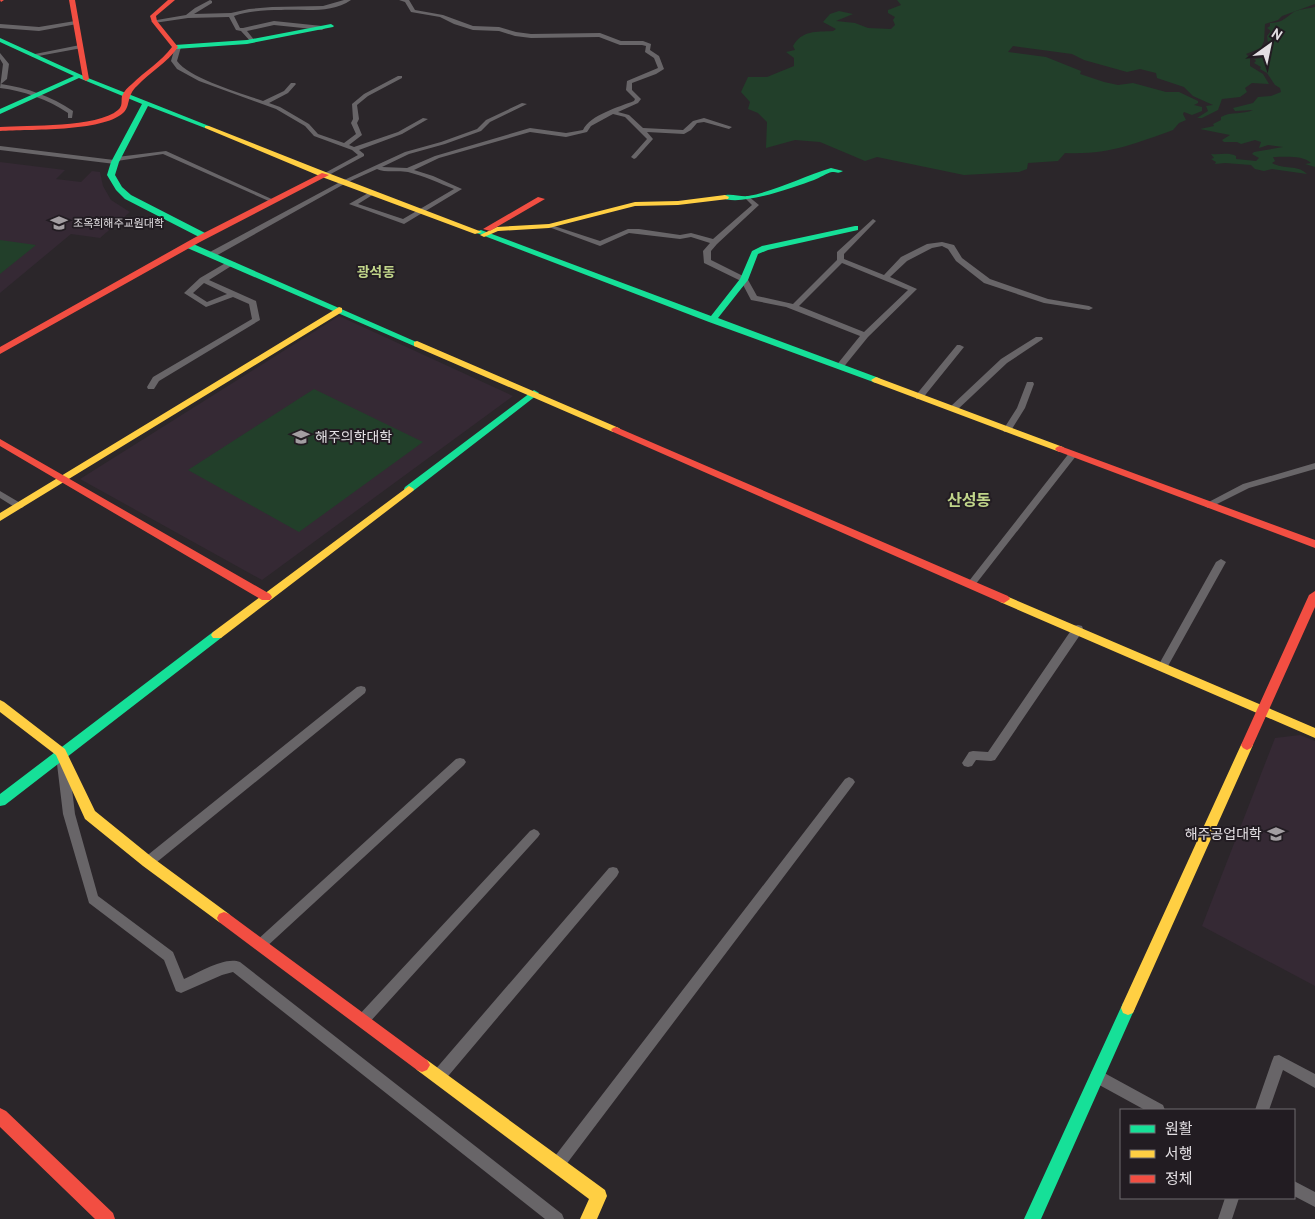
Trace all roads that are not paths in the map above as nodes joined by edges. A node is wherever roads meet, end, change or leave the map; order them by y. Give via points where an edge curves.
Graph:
1 (72, 0) edge
2 (172, 0) edge
3 (348, 0) edge
4 (402, 0) edge
5 (210, 2) dead end
6 (231, 15) junction
7 (188, 16) junction
8 (154, 21) junction
9 (75, 23) junction
10 (0, 26) edge
11 (327, 27) joint
12 (244, 30) junction
13 (0, 40) edge
14 (252, 41) junction
15 (80, 47) junction
16 (177, 47) junction
17 (0, 55) edge
18 (33, 55) junction
19 (3, 65) edge
20 (83, 77) junction
21 (400, 77) dead end
22 (293, 84) dead end
23 (0, 85) edge
24 (35, 95) junction
25 (126, 95) junction
26 (146, 103) junction
27 (263, 103) junction
28 (524, 104) dead end
29 (0, 112) edge
30 (614, 113) junction
31 (70, 117) dead end
32 (425, 120) dead end
33 (729, 127) dead end
34 (0, 129) edge
35 (640, 130) junction
36 (344, 145) junction
37 (0, 148) edge
38 (354, 149) junction
39 (634, 157) dead end
40 (116, 161) junction
41 (408, 170) junction
42 (840, 171) dead end
43 (324, 175) junction
44 (346, 183) junction
45 (372, 193) junction
46 (748, 198) junction
47 (541, 199) dead end
48 (273, 201) junction
49 (420, 211) junction
50 (873, 221) dead end
51 (549, 226) junction
52 (855, 228) dead end
53 (482, 234) junction
54 (204, 236) junction
55 (714, 242) junction
56 (188, 245) junction
57 (211, 255) junction
58 (841, 260) junction
59 (232, 264) junction
60 (885, 278) junction
61 (203, 280) junction
62 (744, 280) junction
63 (233, 294) junction
64 (794, 307) junction
65 (1089, 308) dead end
66 (339, 310) junction
67 (712, 320) junction
68 (865, 335) junction
69 (1039, 340) dead end
70 (960, 347) dead end
71 (0, 351) edge
72 (839, 367) junction
73 (1030, 384) dead end
74 (151, 387) dead end
75 (534, 393) junction
76 (919, 397) junction
77 (953, 409) junction
78 (1007, 430) junction
79 (0, 442) edge
80 (1073, 454) junction
81 (1315, 466) edge
82 (64, 479) junction
83 (0, 494) edge
84 (1208, 505) junction
85 (19, 506) junction
86 (0, 518) edge
87 (1315, 544) edge
88 (1222, 562) dead end
89 (972, 583) junction
90 (1315, 595) edge
91 (266, 597) junction
92 (1078, 629) junction
93 (1163, 666) junction
94 (361, 690) dead end
95 (0, 705) edge
96 (1263, 709) junction
97 (1315, 733) edge
98 (62, 752) junction
99 (460, 762) dead end
100 (968, 763) dead end
101 (849, 782) dead end
102 (0, 801) edge
103 (534, 834) dead end
104 (148, 862) junction
105 (613, 872) dead end
106 (260, 944) junction
107 (363, 1020) junction
108 (439, 1076) junction
109 (1097, 1076) junction
110 (1315, 1081) edge
111 (1156, 1109) edge
112 (1262, 1109) edge
113 (0, 1116) edge
114 (557, 1165) junction
115 (1295, 1189) edge
116 (1232, 1199) edge
117 (1315, 1200) edge
118 (106, 1219) edge
119 (557, 1219) edge
120 (588, 1219) edge
121 (1032, 1219) edge
122 (1225, 1219) edge

1 - 9 street
2 - 8 street via 157,11
3 - 6 street via 320,8 258,9
4 - 30 street via 407,1 412,11 441,16 474,28 531,36 600,35 620,43 649,45 647,51 657,57 661,69 629,82 629,90 638,99
5 - 7 street
6 - 7 street
6 - 12 street via 238,29
7 - 8 street
8 - 16 street
9 - 10 street via 39,29
9 - 15 street
11 - 12 street via 274,23
11 - 14 street
12 - 14 street
13 - 18 street
14 - 16 street
15 - 18 street
15 - 20 street
16 - 25 street
16 - 27 street via 174,61 179,68 201,80
17 - 19 street
18 - 20 street
19 - 23 street via 4,79
20 - 24 street
20 - 25 street
21 - 36 street via 354,105 354,123 359,135
22 - 27 street via 286,92
23 - 24 street
24 - 29 street
24 - 31 street via 60,104 71,112
25 - 26 street
25 - 34 street via 128,100 123,110 113,117 94,122
26 - 40 street
26 - 43 street
27 - 36 street via 278,108 316,135
28 - 44 street via 488,121 479,130 443,144 407,152
30 - 35 street via 627,116
30 - 41 street via 597,119 585,131 576,134 530,130 437,157
32 - 38 street via 388,139
33 - 35 street via 704,120 694,122 684,132
35 - 39 street via 650,139
36 - 38 street
37 - 40 street
38 - 43 street via 362,155
40 - 48 street via 164,152
40 - 54 street via 111,175 128,197
41 - 44 street via 392,167 375,170
41 - 49 street via 459,189
42 - 46 street via 831,170
43 - 44 street
43 - 48 street
44 - 45 street
44 - 57 street
45 - 49 street
45 - 49 street via 352,204 404,222
46 - 51 street via 733,196 678,203 635,204
46 - 55 street via 756,205
47 - 53 street
48 - 54 street
49 - 53 street
50 - 58 street via 840,254
51 - 53 street via 497,229
51 - 55 street via 600,244 628,231 680,237 691,235
52 - 62 street via 765,248 755,253
53 - 67 street
54 - 56 street
55 - 62 street via 707,251 707,261
56 - 57 street
56 - 71 street
57 - 59 street
58 - 60 street
58 - 64 street
59 - 61 street
59 - 66 street
60 - 65 street via 904,259 930,246 942,244 951,248 959,259 987,281 1047,301
60 - 68 street via 913,288
61 - 63 street
61 - 63 street via 188,293 206,305
62 - 64 street via 754,298 768,303 779,301
62 - 67 street
63 - 74 street via 253,303 256,320 156,379
64 - 68 street
66 - 75 street
66 - 82 street
67 - 72 street
68 - 72 street
69 - 77 street via 1004,361
70 - 76 street
72 - 76 street
73 - 78 street via 1021,408
75 - 89 street
75 - 91 street
76 - 77 street
77 - 78 street
78 - 80 street
79 - 82 street
80 - 84 street
80 - 89 street
81 - 84 street via 1246,486
82 - 85 street
82 - 91 street
83 - 85 street
84 - 87 street
85 - 86 street
88 - 93 street
89 - 92 street
90 - 96 street
91 - 98 street
92 - 93 street
92 - 100 street via 991,757 973,755
93 - 96 street
94 - 104 street
95 - 98 street
96 - 97 street
96 - 109 street
98 - 102 street
98 - 104 street via 90,815
98 - 119 street via 69,814 93,899 169,956 181,987 220,968 235,966
99 - 106 street
101 - 114 street
103 - 107 street
104 - 106 street
105 - 108 street
106 - 107 street
107 - 108 street
108 - 114 street
109 - 111 street
109 - 121 street
110 - 112 street via 1278,1061
113 - 118 street
114 - 120 street via 599,1196
115 - 117 street
116 - 122 street

